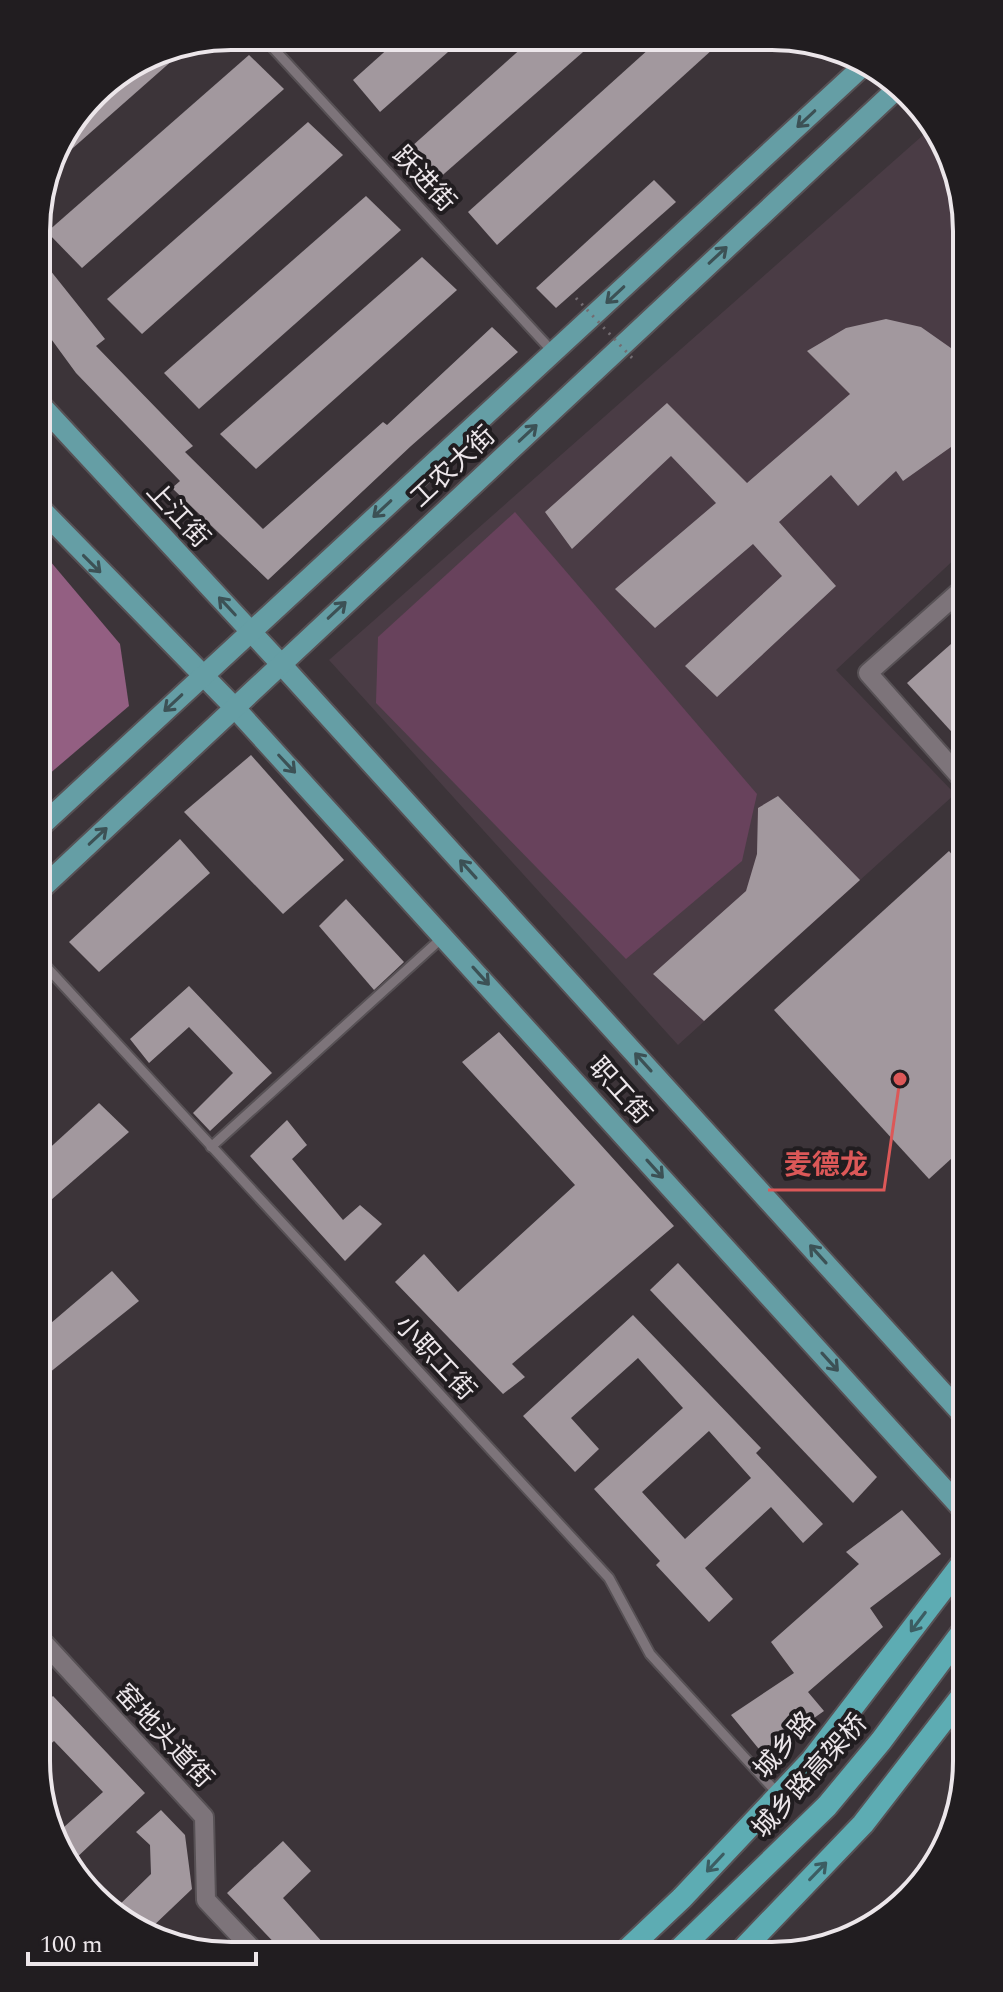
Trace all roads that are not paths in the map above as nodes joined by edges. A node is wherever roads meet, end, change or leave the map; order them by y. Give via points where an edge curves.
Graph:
1 (275, 50) edge
2 (857, 72) edge
3 (891, 95) edge
4 (553, 352) junction
5 (50, 415) edge
6 (50, 518) edge
7 (953, 597) edge
8 (250, 630) junction
9 (280, 663) junction
10 (202, 675) junction
11 (234, 707) junction
12 (953, 769) edge
13 (50, 818) edge
14 (50, 881) edge
15 (445, 936) junction
16 (50, 971) edge
17 (211, 1147) junction
18 (953, 1404) edge
19 (953, 1499) edge
20 (953, 1576) edge
21 (953, 1645) edge
22 (50, 1649) edge
23 (953, 1670) edge
24 (953, 1708) edge
25 (779, 1795) junction
26 (246, 1942) edge
27 (635, 1942) edge
28 (687, 1942) edge
29 (708, 1942) edge
30 (750, 1942) edge

1 - 4 lane, 跃进街
2 -> 4 main road, 工农大街
9 -> 3 main road, 工农大街
4 -> 8 main road, 工农大街
8 -> 5 main road, 上江街
6 -> 10 main road
7 - 12 street via 868,673
8 - 9 main road, 上江街
8 - 10 main road, 工农大街
9 - 11 main road, 工农大街
18 -> 9 main road, 职工街
10 - 11 main road
10 -> 13 main road, 工农大街
14 -> 11 main road, 工农大街
11 -> 15 main road, 职工街
15 - 17 lane
15 -> 19 main road, 职工街
16 - 17 lane, 小职工街
17 - 25 lane, 小职工街 via 609,1578 650,1654
20 -> 25 highway, 城乡路 via 812,1760
21 - 28 highway, 城乡路高架桥 via 827,1806
22 - 26 street, 窑地头道街 via 204,1817 206,1900
23 - 29 highway, 城乡路高架桥 via 845,1807
30 -> 24 highway via 863,1824
25 -> 27 highway, 城乡路

